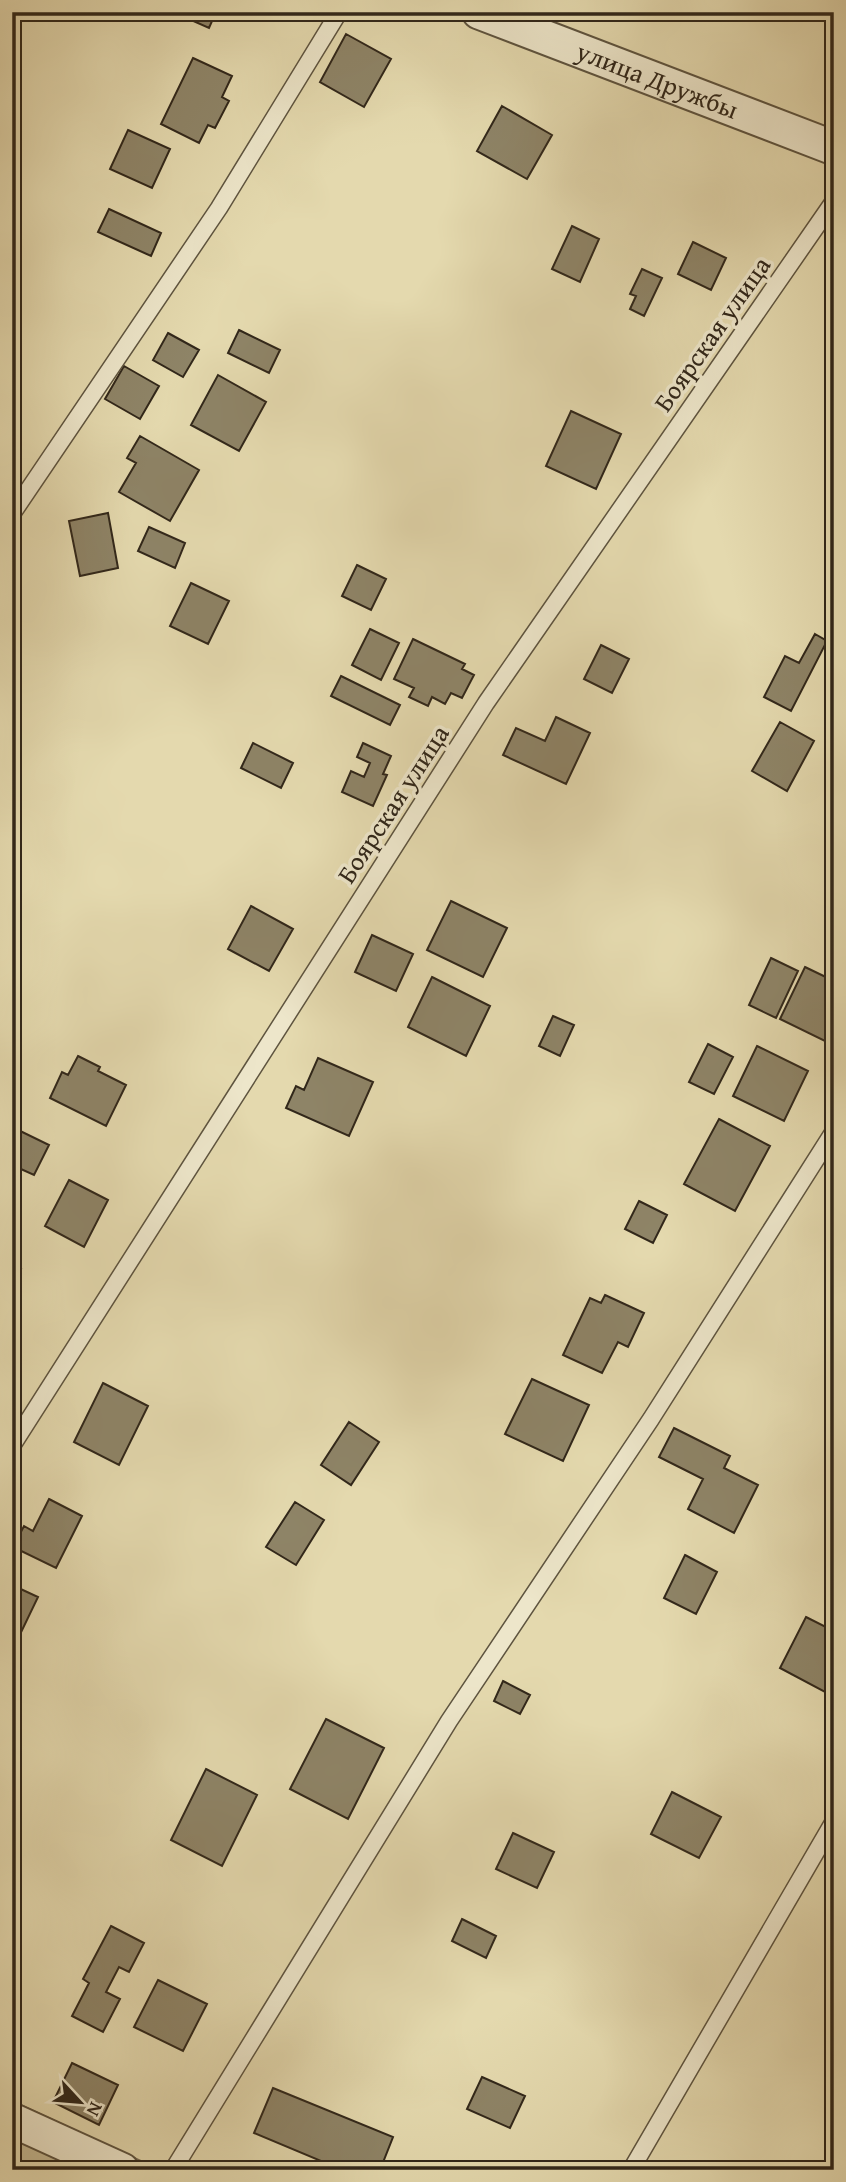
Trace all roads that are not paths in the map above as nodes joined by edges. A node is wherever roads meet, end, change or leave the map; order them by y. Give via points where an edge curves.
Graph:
1 (339, 12) edge
2 (479, 12) edge
3 (834, 148) edge
4 (834, 201) edge
5 (12, 514) edge
6 (834, 1131) edge
7 (12, 1446) edge
8 (834, 1821) edge
9 (12, 2120) edge
10 (122, 2170) edge
11 (173, 2170) edge
12 (631, 2170) edge

1 - 5 lane via 219,208
2 - 3 street, улица Дружбы
4 - 7 lane, Боярская улица via 486,703
6 - 11 lane via 651,1419 449,1721
8 - 12 lane
9 - 10 street

